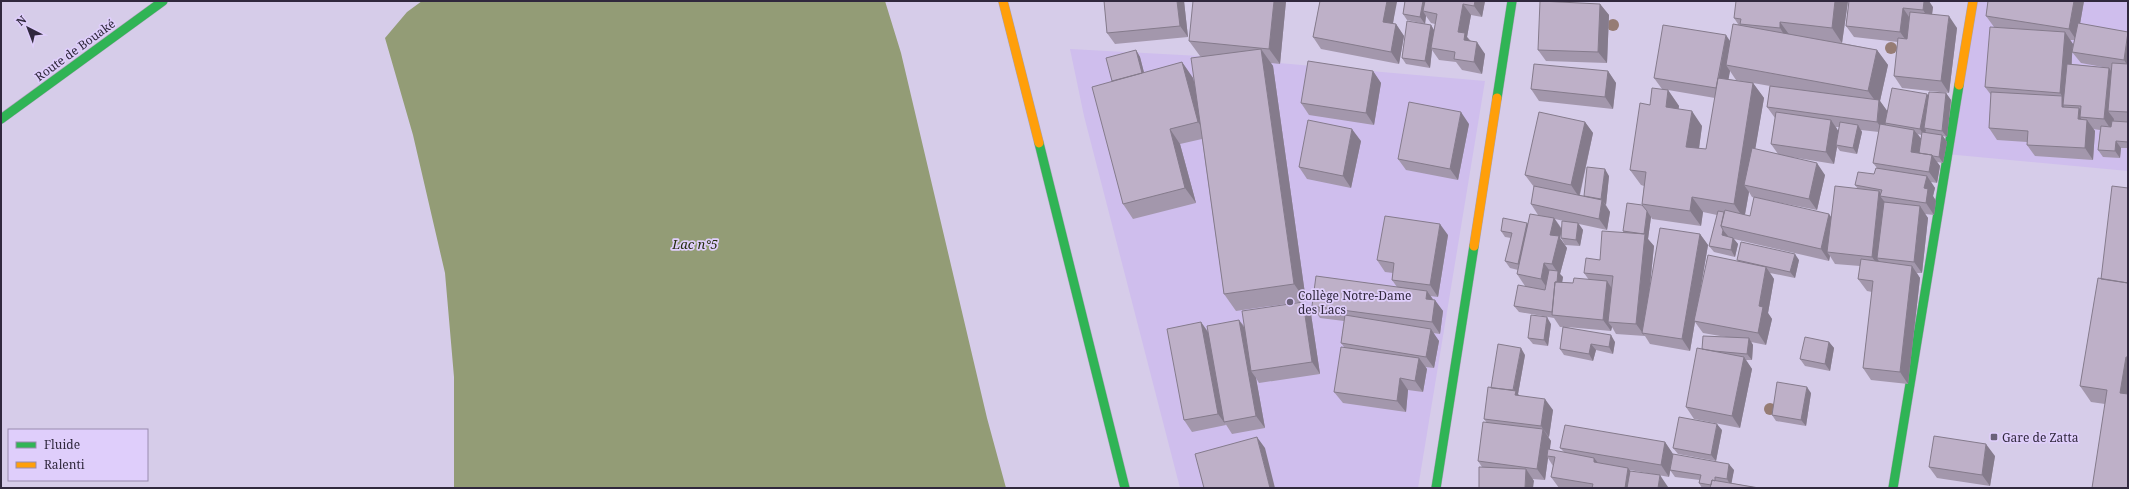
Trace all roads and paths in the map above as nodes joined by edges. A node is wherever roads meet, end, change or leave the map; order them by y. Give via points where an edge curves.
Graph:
1 (163, 1) edge
2 (1004, 1) edge
3 (1512, 1) edge
4 (1972, 1) edge
5 (1, 119) edge
6 (1125, 488) edge
7 (1436, 488) edge
8 (1893, 488) edge

1 - 5 main road, Route de Bouaké
2 - 6 main road
3 - 7 main road
4 - 8 main road

